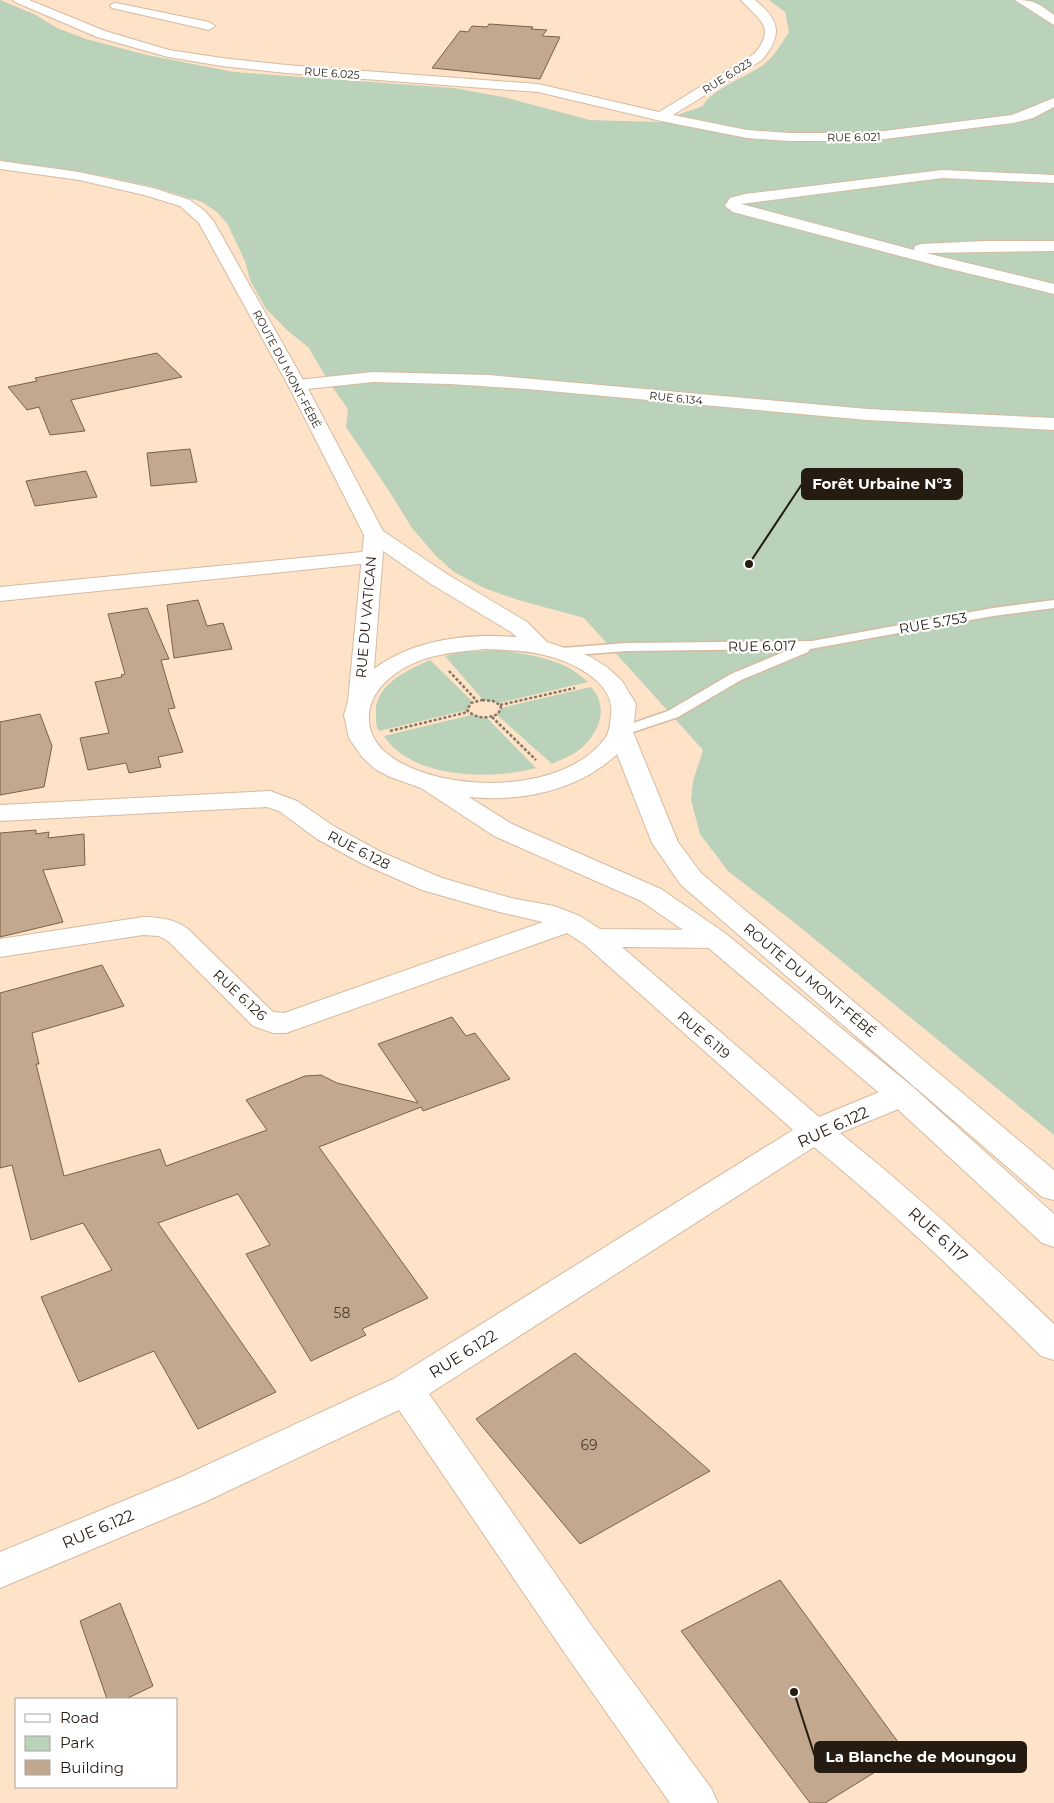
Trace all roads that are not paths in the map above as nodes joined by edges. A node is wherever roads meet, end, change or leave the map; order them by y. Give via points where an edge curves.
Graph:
1 (19, 0) edge
2 (747, 0) edge
3 (1021, 0) edge
4 (37, 2) edge
5 (116, 6) dead end
6 (1035, 6) junction
7 (204, 9) dead end
8 (1054, 12) edge
9 (1054, 21) edge
10 (1054, 102) edge
11 (656, 116) junction
12 (0, 165) edge
13 (1054, 180) edge
14 (1054, 246) edge
15 (898, 251) junction
16 (1054, 289) edge
17 (297, 385) junction
18 (1054, 424) edge
19 (374, 535) junction
20 (372, 557) junction
21 (0, 594) edge
22 (1054, 604) edge
23 (812, 645) junction
24 (538, 646) junction
25 (562, 652) junction
26 (359, 700) junction
27 (621, 732) junction
28 (431, 784) junction
29 (0, 813) edge
30 (582, 930) junction
31 (715, 939) junction
32 (0, 948) edge
33 (902, 1095) junction
34 (815, 1131) junction
35 (1054, 1188) edge
36 (1054, 1234) edge
37 (1054, 1346) edge
38 (406, 1390) junction
39 (0, 1570) edge
40 (696, 1803) edge

1 - 4 street, RUE 6.025
2 - 11 street, RUE 6.023 via 770,25 769,45 758,57
3 - 6 street
4 - 11 street, RUE 6.025 via 114,39 168,53 286,69 538,88
5 - 7 street via 211,30
6 - 8 street
6 - 9 street
10 - 11 street, RUE 6.021 via 1013,119 868,137 768,136
12 - 17 street, ROUTE DU MONT-FÉBÉ via 128,186 170,197 193,208 206,222
13 - 15 street via 942,174 745,198 733,206
14 - 15 street
15 - 16 street
17 - 18 street, RUE 6.134 via 372,377 439,379 582,388 922,420
17 - 19 street, ROUTE DU MONT-FÉBÉ
19 - 20 street, RUE DU VATICAN
19 - 24 street, ROUTE DU MONT-FÉBÉ via 519,627
20 - 21 street
20 - 26 street, RUE DU VATICAN
22 - 23 lane, RUE 5.753
23 - 25 lane, RUE 6.017 via 627,647
23 - 27 lane, RUE 6.017 via 736,677 674,714
24 - 25 street, RUE 6.017
24 - 26 street, RUE 6.017 via 484,642 430,650 398,663 374,680
25 - 27 street, RUE 6.017 via 589,664 609,680 624,705
26 - 28 street via 356,719 361,739 376,757 400,772
27 - 28 street via 615,743 591,764 557,780 516,789 472,790
27 - 35 street, ROUTE DU MONT-FÉBÉ via 665,843 691,879
28 - 31 street via 503,830 651,895
29 - 30 street, RUE 6.128 via 270,799 288,806 326,833 365,854 432,884 544,912
30 - 31 street, RUE 6.128
30 - 32 street, RUE 6.126 via 286,1023 264,1019 178,935 161,926
30 - 34 street, RUE 6.119
31 - 33 street
33 - 34 street, RUE 6.122
33 - 36 street
34 - 37 street, RUE 6.117 via 880,1183
34 - 38 street, RUE 6.122
38 - 39 street, RUE 6.122 via 194,1489
38 - 40 street

